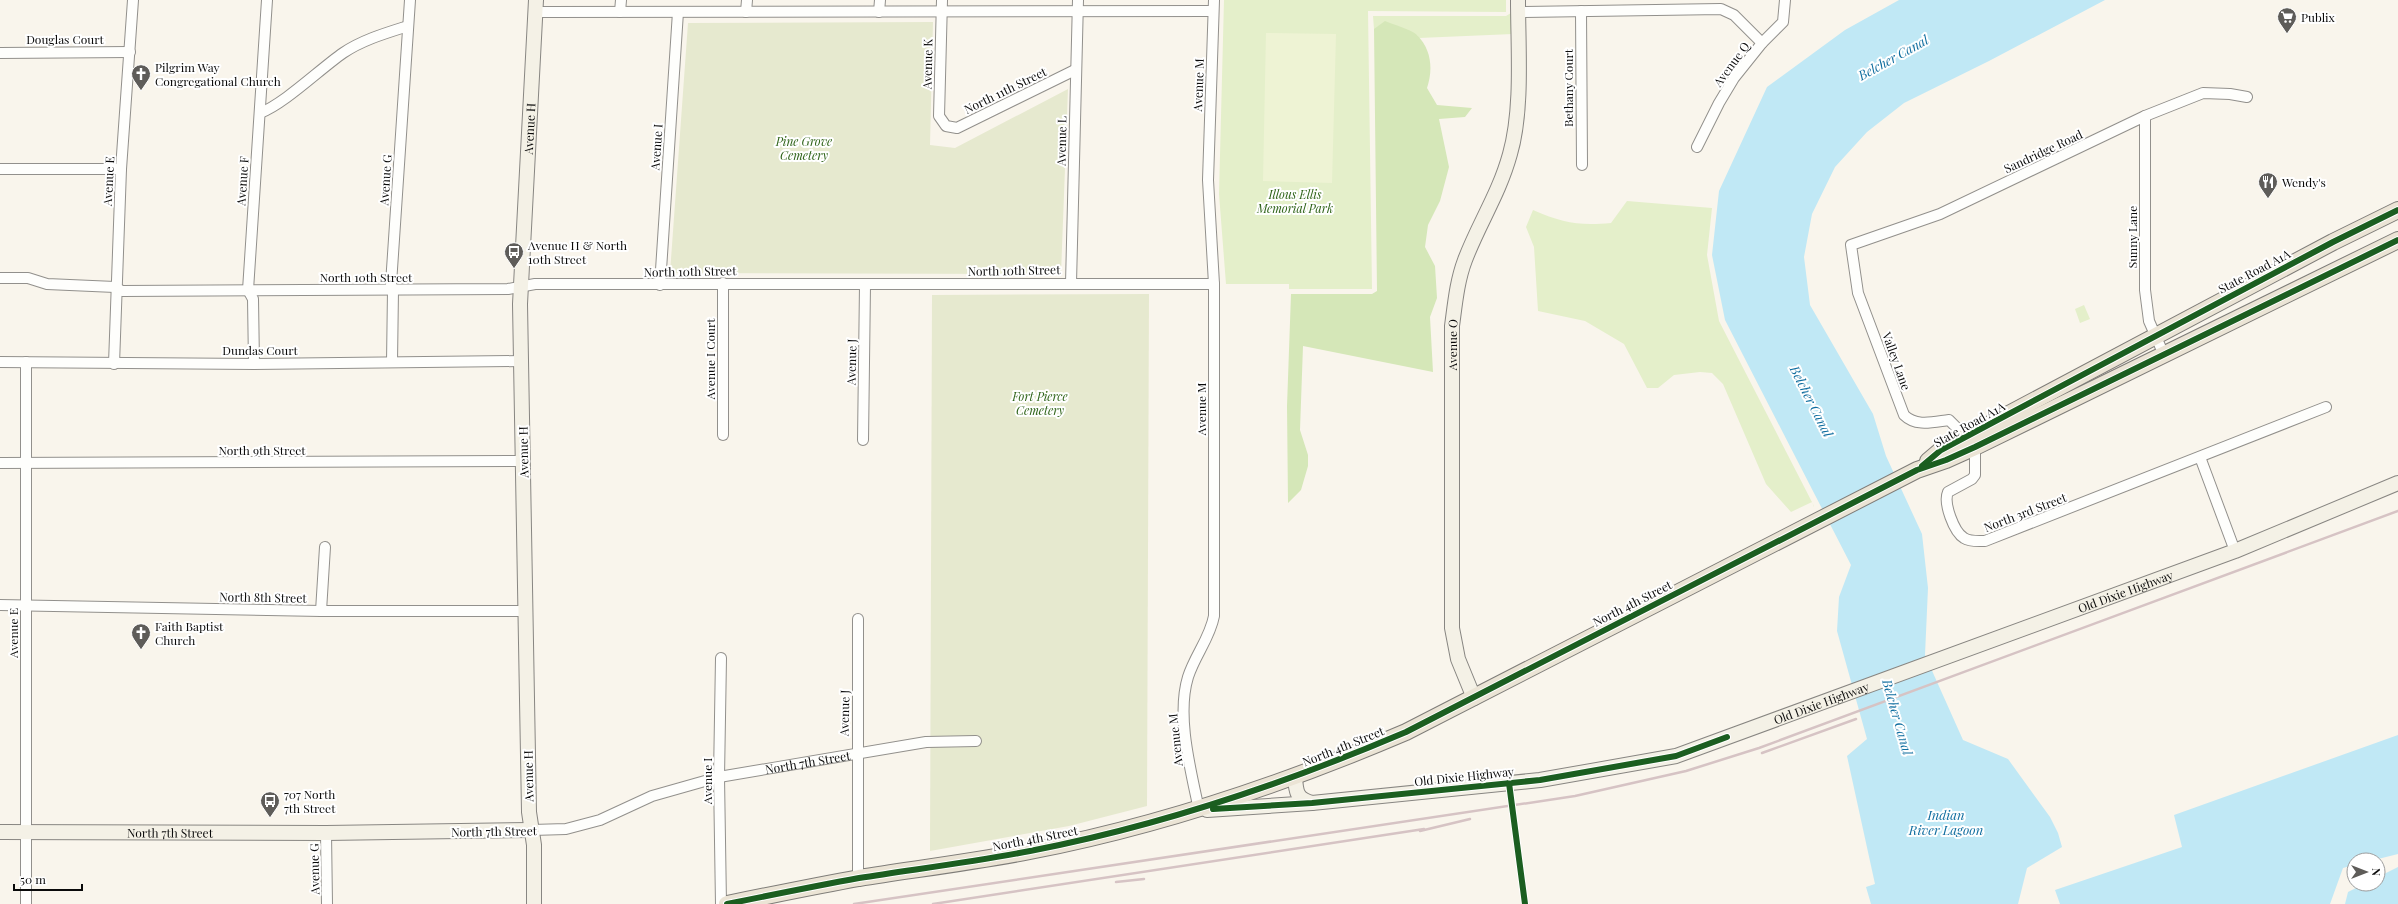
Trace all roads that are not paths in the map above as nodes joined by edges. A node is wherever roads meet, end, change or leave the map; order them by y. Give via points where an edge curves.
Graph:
1 (133, 0) edge
2 (267, 0) edge
3 (410, 0) edge
4 (621, 0) edge
5 (747, 0) edge
6 (880, 0) edge
7 (942, 0) edge
8 (1078, 0) edge
9 (1214, 0) edge
10 (1785, 0) edge
11 (537, 6) edge
12 (1518, 6) edge
13 (1078, 11) junction
14 (1213, 11) junction
15 (1581, 11) junction
16 (620, 12) junction
17 (678, 12) junction
18 (746, 12) junction
19 (879, 12) junction
20 (941, 12) junction
21 (408, 26) junction
22 (1762, 43) junction
23 (130, 52) junction
24 (0, 53) edge
25 (1075, 70) junction
26 (2247, 97) dead end
27 (260, 113) junction
28 (2145, 116) junction
29 (946, 126) joint
30 (1697, 147) dead end
31 (1582, 165) dead end
32 (0, 169) edge
33 (122, 169) junction
34 (2398, 210) edge
35 (2398, 240) edge
36 (1851, 245) joint
37 (0, 278) edge
38 (723, 283) junction
39 (1071, 283) junction
40 (660, 284) junction
41 (865, 284) junction
42 (1214, 284) junction
43 (115, 287) junction
44 (521, 287) junction
45 (248, 290) junction
46 (393, 290) junction
47 (2156, 336) junction
48 (2164, 354) junction
49 (521, 361) junction
50 (0, 362) edge
51 (26, 362) junction
52 (392, 362) junction
53 (114, 364) junction
54 (254, 364) junction
55 (2326, 407) dead end
56 (723, 435) dead end
57 (863, 440) dead end
58 (1970, 442) junction
59 (2200, 457) junction
60 (523, 461) junction
61 (0, 463) edge
62 (26, 464) junction
63 (1917, 470) joint
64 (2398, 483) edge
65 (325, 547) dead end
66 (2235, 550) junction
67 (0, 605) edge
68 (26, 605) junction
69 (321, 611) junction
70 (526, 611) junction
71 (858, 619) dead end
72 (721, 658) dead end
73 (1474, 698) junction
74 (976, 741) dead end
75 (856, 755) junction
76 (719, 777) junction
77 (1295, 777) junction
78 (1312, 803) junction
79 (1199, 810) junction
80 (532, 830) junction
81 (0, 832) edge
82 (26, 832) junction
83 (326, 833) junction
84 (858, 878) junction
85 (26, 904) edge
86 (327, 904) edge
87 (534, 904) edge
88 (721, 904) edge
89 (727, 904) edge

1 - 23 street, Avenue E
2 - 27 street, Avenue F
3 - 21 street, Avenue G
4 - 16 street
5 - 18 street
6 - 19 street
7 - 20 street, Avenue K
8 - 13 street, Avenue L
9 - 14 street, Avenue M
10 - 22 street, Avenue Q via 1783,22
11 - 16 street
11 - 44 street, Avenue H
12 - 15 street
12 - 73 street, Avenue O via 1517,117 1511,153 1497,196 1465,260 1456,293 1452,326 1452,628 1458,660
13 - 14 street
13 - 20 street
13 - 25 street, Avenue L
14 - 42 street, Avenue M via 1208,180
15 - 22 street via 1722,9 1734,15
15 - 31 street, Bethany Court
16 - 17 street
17 - 18 street
17 - 40 street, Avenue I
18 - 19 street
19 - 20 street
20 - 29 street, Avenue K via 939,116
21 - 27 street via 344,52
21 - 46 street, Avenue G via 391,284
22 - 30 street, Avenue Q via 1734,78
23 - 24 street, Douglas Court
23 - 33 street, Avenue E
25 - 29 street, North 11th Street via 957,128
25 - 39 street, Avenue L
26 - 28 street, Sandridge Road via 2203,93
27 - 45 street, Avenue F
28 - 36 street, Sandridge Road via 1940,214
28 - 47 street, Sunny Lane via 2145,290 2150,321
32 - 33 street
33 - 43 street, Avenue E
34 - 47 main road, State Road A1A
35 - 48 main road, State Road A1A
36 - 58 street, Valley Lane via 1858,293 1904,415 1916,423 1949,420
37 - 43 street, North 10th Street via 28,278 47,284
38 - 40 street, North 10th Street
38 - 41 street, North 10th Street
38 - 56 street, Avenue I Court
39 - 41 street, North 10th Street
39 - 42 street, North 10th Street
40 - 44 street, North 10th Street via 535,284
41 - 57 street, Avenue J
42 - 79 street, Avenue M via 1214,616 1211,632 1198,653 1188,677 1184,696 1188,755
43 - 45 street, North 10th Street via 122,291
43 - 53 street, Avenue E
44 - 46 street, North 10th Street
44 - 49 street, Avenue H
45 - 46 street, North 10th Street
45 - 54 street, Avenue F via 253,299
46 - 52 street, Avenue G
47 - 48 street, Sunny Lane
47 - 58 main road, State Road A1A
48 - 58 main road, State Road A1A
49 - 52 street, Dundas Court
49 - 60 street, Avenue H
50 - 51 street, Dundas Court
51 - 53 street, Dundas Court
51 - 62 street, Avenue E
52 - 54 street, Dundas Court
53 - 54 street, Dundas Court
55 - 59 street, North 3rd Street
58 - 59 street, North 3rd Street via 1976,475 1948,492 1946,496 1957,531 1963,538 1973,541 1995,539
58 - 63 main road, State Road A1A via 1946,460
59 - 66 street
60 - 62 street, North 9th Street
60 - 70 street, Avenue H
61 - 62 street, North 9th Street
62 - 68 street, Avenue E
63 - 73 main road, North 4th Street
64 - 66 street, Old Dixie Highway
65 - 69 street
66 - 78 street, Old Dixie Highway via 1676,756 1540,780
67 - 68 street, North 8th Street
68 - 69 street, North 8th Street
68 - 82 street, Avenue E
69 - 70 street, North 8th Street
70 - 80 street, Avenue H via 529,812
71 - 75 street, Avenue J
72 - 76 street, Avenue I
73 - 77 main road, North 4th Street via 1406,732
74 - 75 street, North 7th Street via 926,742
75 - 76 street, North 7th Street
75 - 84 street, Avenue J
76 - 80 street, North 7th Street via 652,796 600,820 566,829
76 - 88 street, Avenue I
77 - 78 street via 1296,793 1299,798
77 - 79 main road, North 4th Street
78 - 79 street, Old Dixie Highway
79 - 84 main road, North 4th Street via 1028,851
80 - 83 street, North 7th Street
80 - 87 street, Avenue H
81 - 82 street, North 7th Street
82 - 83 street, North 7th Street
82 - 85 street, Avenue E
83 - 86 street, Avenue G
84 - 89 main road, North 4th Street

